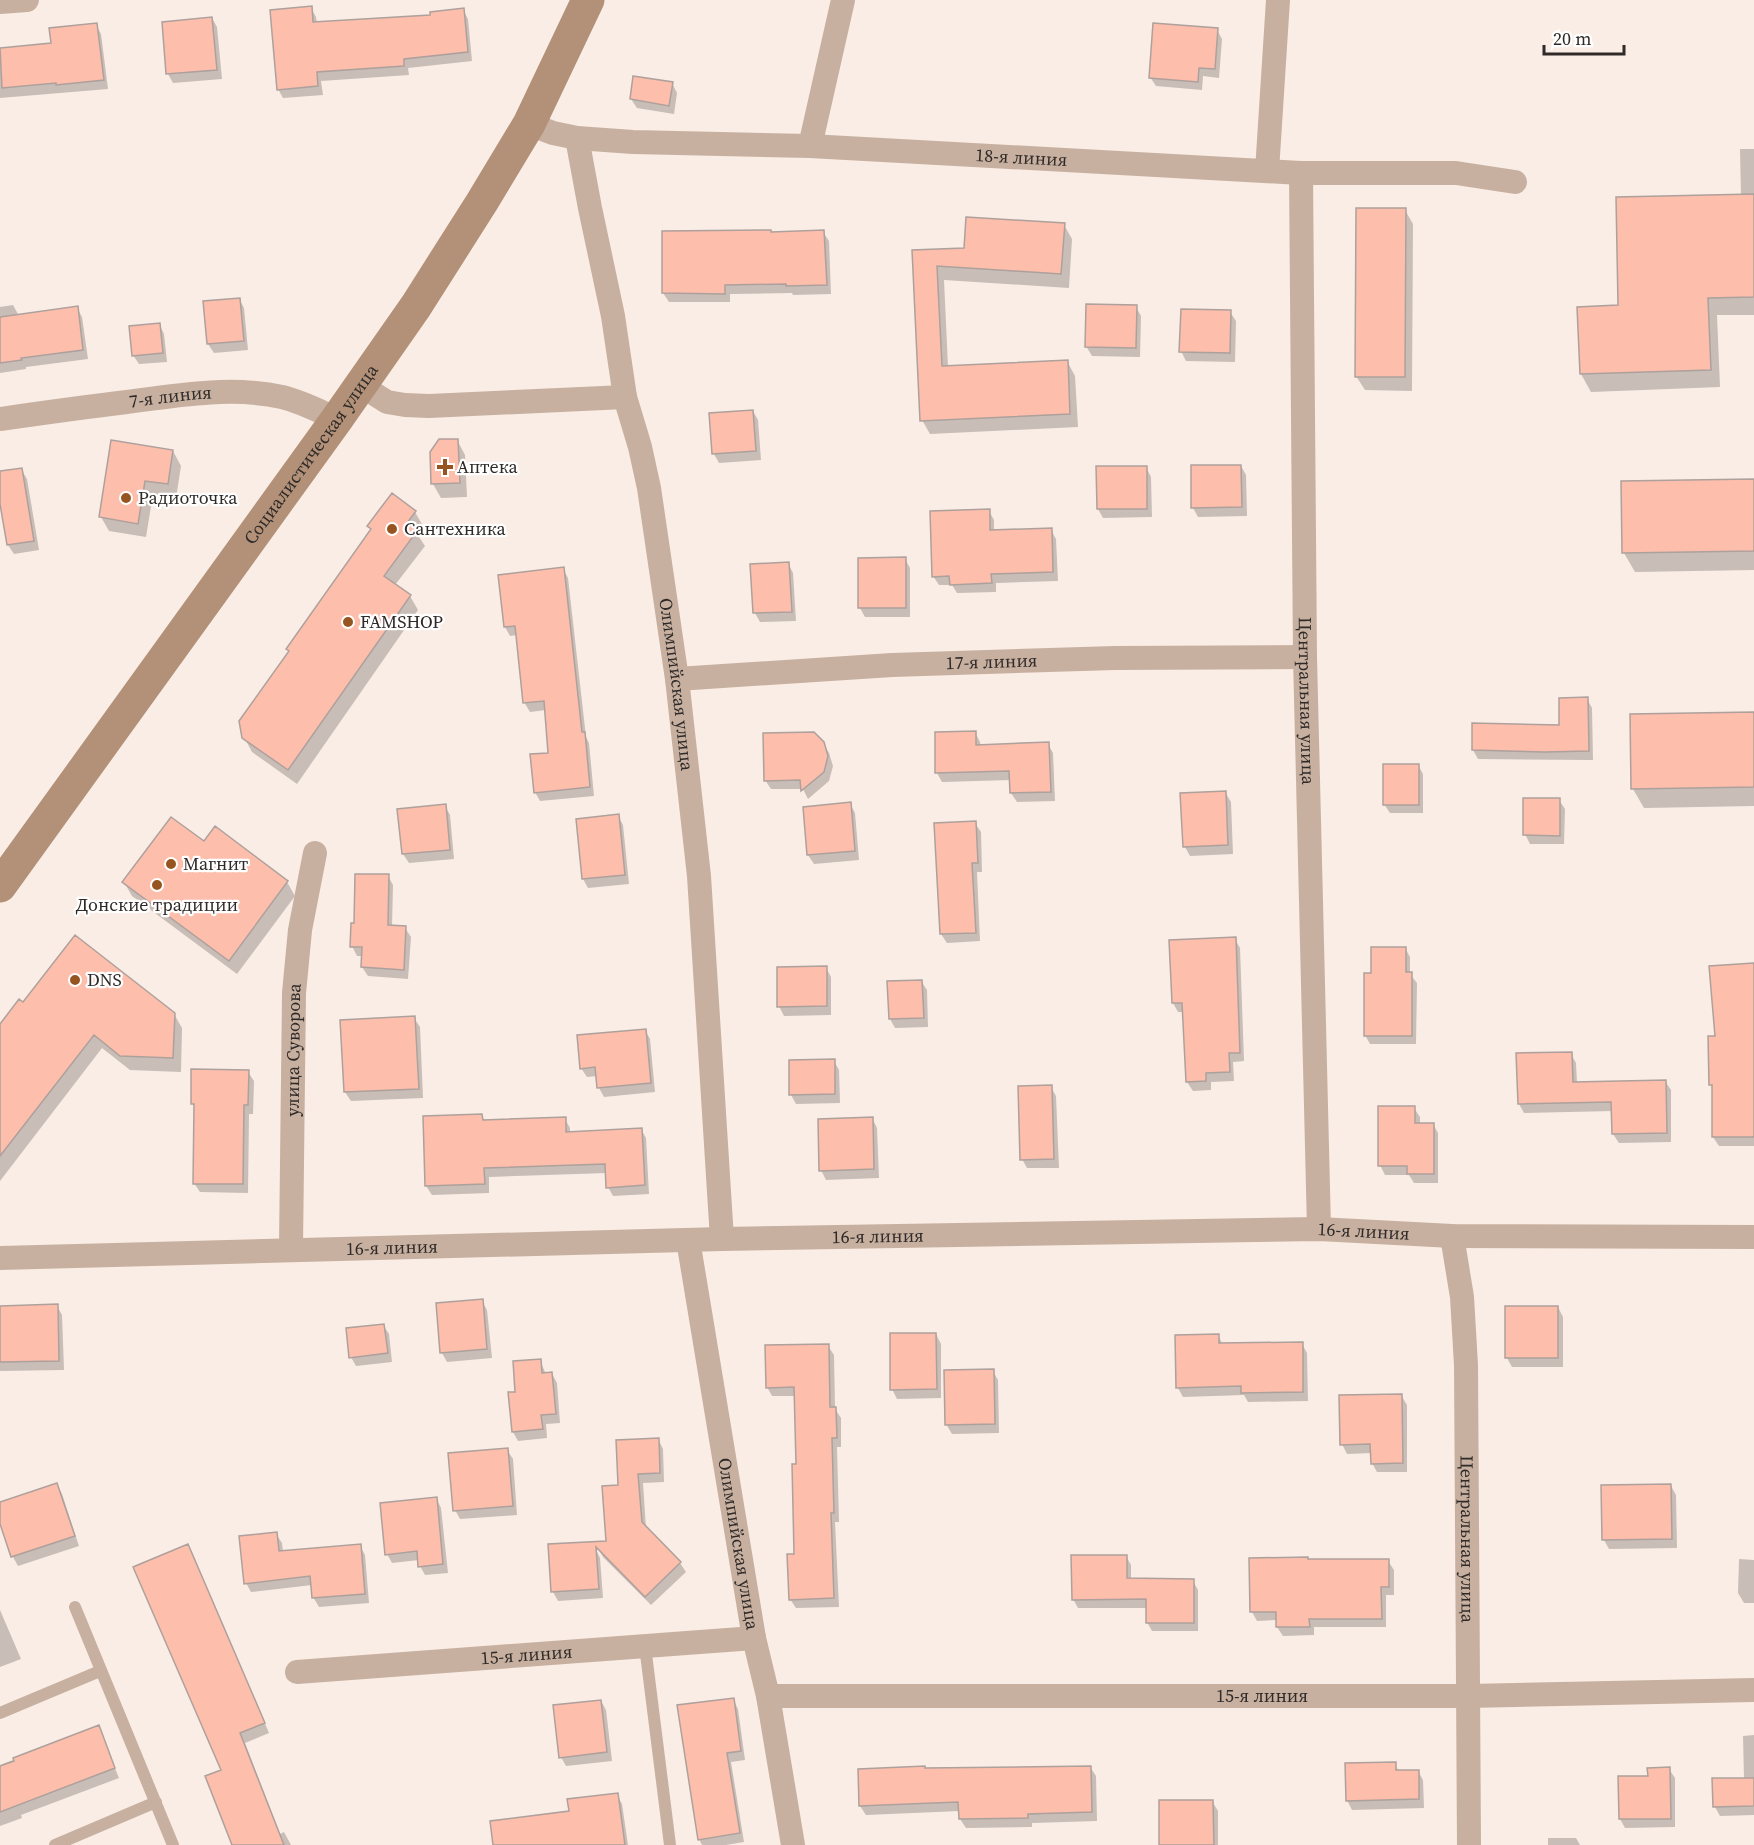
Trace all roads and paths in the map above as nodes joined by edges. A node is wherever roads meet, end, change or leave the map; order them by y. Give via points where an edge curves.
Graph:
1 (27, 0) edge
2 (588, 0) edge
3 (843, 0) edge
4 (1278, 0) edge
5 (0, 2) edge
6 (529, 124) junction
7 (577, 138) junction
8 (810, 146) junction
9 (1268, 171) junction
10 (1301, 173) junction
11 (1515, 182) dead end
12 (362, 386) junction
13 (625, 397) junction
14 (0, 419) edge
15 (337, 419) junction
16 (1305, 657) junction
17 (677, 679) junction
18 (315, 853) dead end
19 (0, 886) edge
20 (1319, 1229) junction
21 (1452, 1236) junction
22 (1754, 1237) edge
23 (722, 1239) junction
24 (687, 1240) junction
25 (291, 1248) junction
26 (0, 1258) edge
27 (75, 1607) dead end
28 (754, 1638) junction
29 (645, 1646) junction
30 (100, 1671) junction
31 (297, 1672) dead end
32 (1754, 1690) edge
33 (1468, 1695) junction
34 (768, 1696) junction
35 (0, 1713) edge
36 (156, 1802) junction
37 (55, 1845) edge
38 (172, 1845) edge
39 (670, 1845) edge
40 (793, 1845) edge
41 (1469, 1845) edge

1 - 5 street
2 - 6 street, Социалистическая улица
3 - 8 street
4 - 9 street
6 - 7 street, 18-я линия
6 - 12 street, Социалистическая улица
7 - 8 street, 18-я линия
7 - 13 street, Олимпийская улица via 614,316
8 - 9 street, 18-я линия
9 - 10 street, 18-я линия
10 - 11 street, 18-я линия via 1456,173
10 - 16 street, Центральная улица
12 - 13 street via 387,402 405,405
12 - 15 street, Социалистическая улица
13 - 17 street, Олимпийская улица via 648,488
14 - 15 street, 7-я линия via 217,392 281,397
15 - 19 street, Социалистическая улица
16 - 17 street, 17-я линия via 892,665
16 - 20 street, Центральная улица
17 - 23 street, Олимпийская улица via 699,876
18 - 25 street, улица Суворова via 300,930 294,993
20 - 21 street, 16-я линия
20 - 23 street, 16-я линия
21 - 22 street, 16-я линия
21 - 33 street, Центральная улица via 1462,1297 1466,1365
23 - 24 street, 16-я линия
24 - 25 street, 16-я линия
24 - 28 street, Олимпийская улица
25 - 26 street, 16-я линия
27 - 30 lane
28 - 29 street, 15-я линия
28 - 34 street, Олимпийская улица
29 - 31 street, 15-я линия
29 - 39 lane
30 - 35 lane
30 - 36 lane
32 - 33 street, 15-я линия
33 - 34 street, 15-я линия
33 - 41 street, Центральная улица
34 - 40 street, Олимпийская улица
36 - 37 lane
36 - 38 lane

